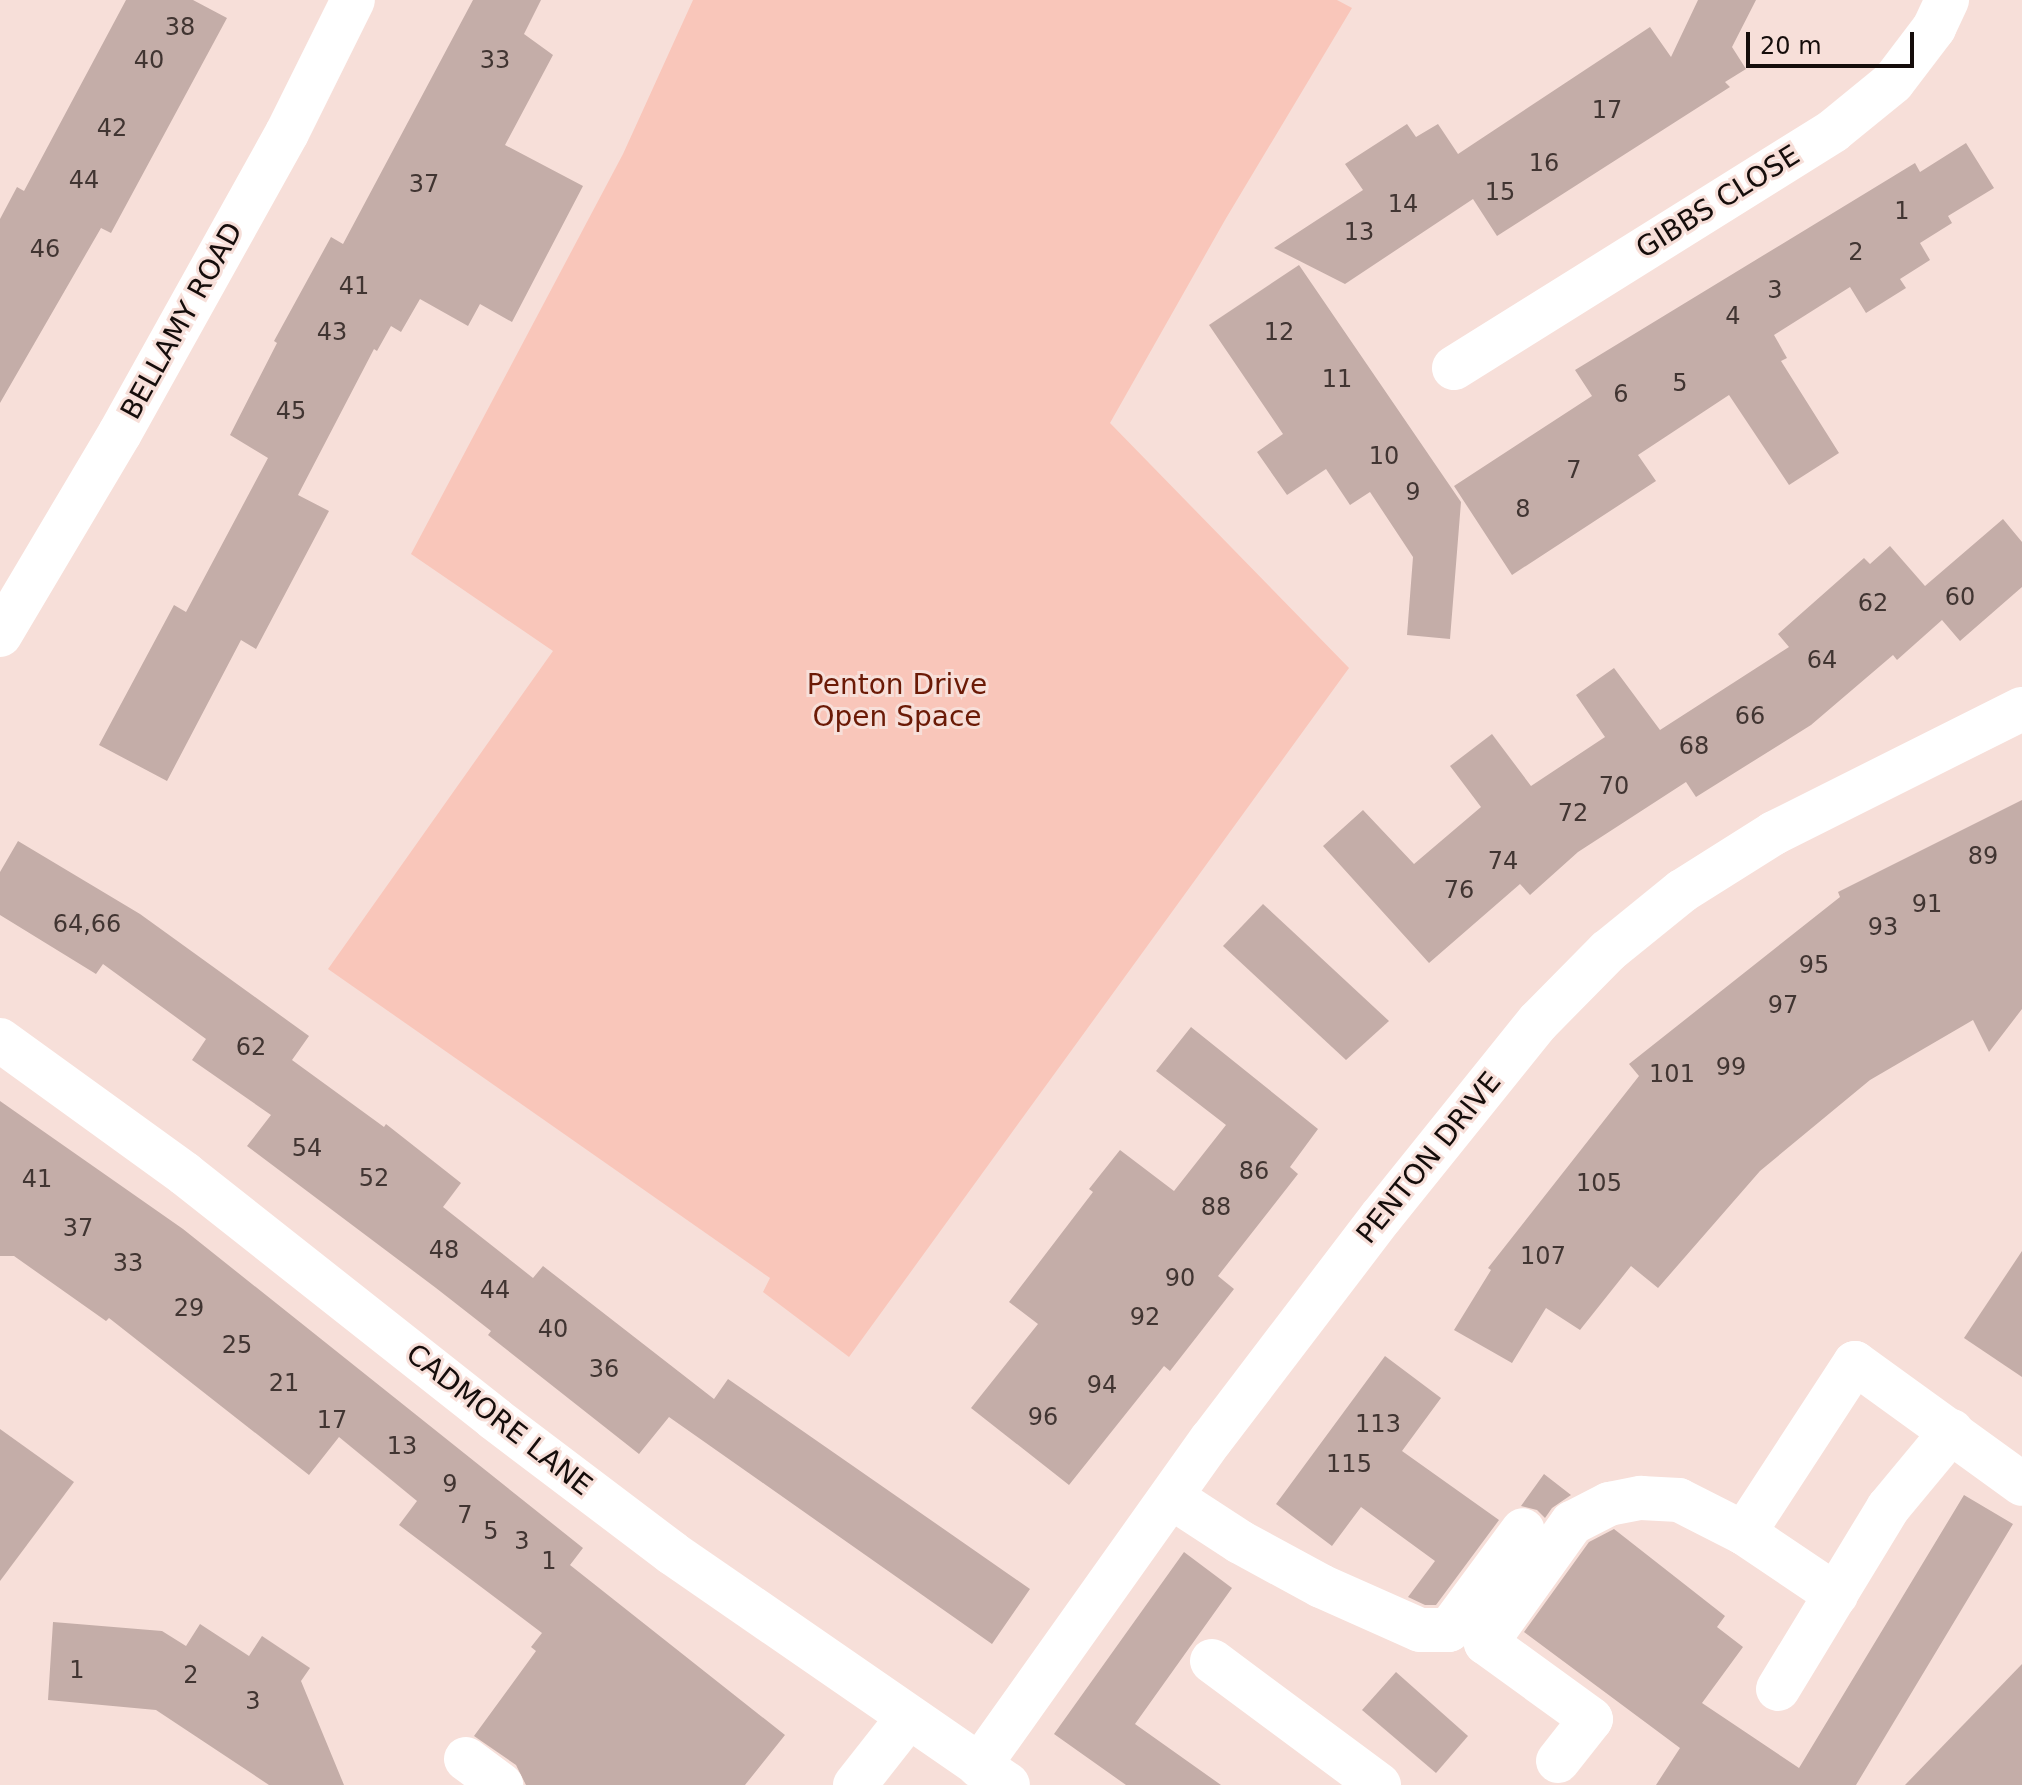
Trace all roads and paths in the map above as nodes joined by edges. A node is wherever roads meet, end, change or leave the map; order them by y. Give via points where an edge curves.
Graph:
1 (353, 0) edge
2 (1947, 0) edge
3 (1454, 368) dead end
4 (0, 635) edge
5 (2022, 709) edge
6 (0, 1040) edge
7 (1952, 1431) junction
8 (2022, 1484) edge
9 (1171, 1497) junction
10 (1523, 1530) dead end
11 (1744, 1533) junction
12 (1836, 1595) junction
13 (1212, 1661) dead end
14 (1778, 1689) dead end
15 (907, 1719) junction
16 (466, 1759) dead end
17 (1558, 1761) dead end
18 (994, 1775) edge
19 (501, 1785) edge
20 (855, 1785) edge
21 (1379, 1785) edge

1 - 4 street, BELLAMY ROAD via 120,433
2 - 3 street, GIBBS CLOSE via 1934,28 1893,82 1833,131
5 - 9 street, PENTON DRIVE via 1774,833 1682,891 1608,951 1538,1022 1381,1217
6 - 15 street, CADMORE LANE via 185,1174 672,1553
7 - 8 street
7 - 11 street via 1855,1363
7 - 12 street via 1888,1508
9 - 10 street via 1321,1586 1420,1630 1449,1630
9 - 18 street, PENTON DRIVE
11 - 12 street
11 - 17 street via 1679,1500 1641,1498 1609,1504 1572,1523 1486,1643 1591,1719
12 - 14 street
13 - 21 street
15 - 18 street, CADMORE LANE
15 - 20 street
16 - 19 street

